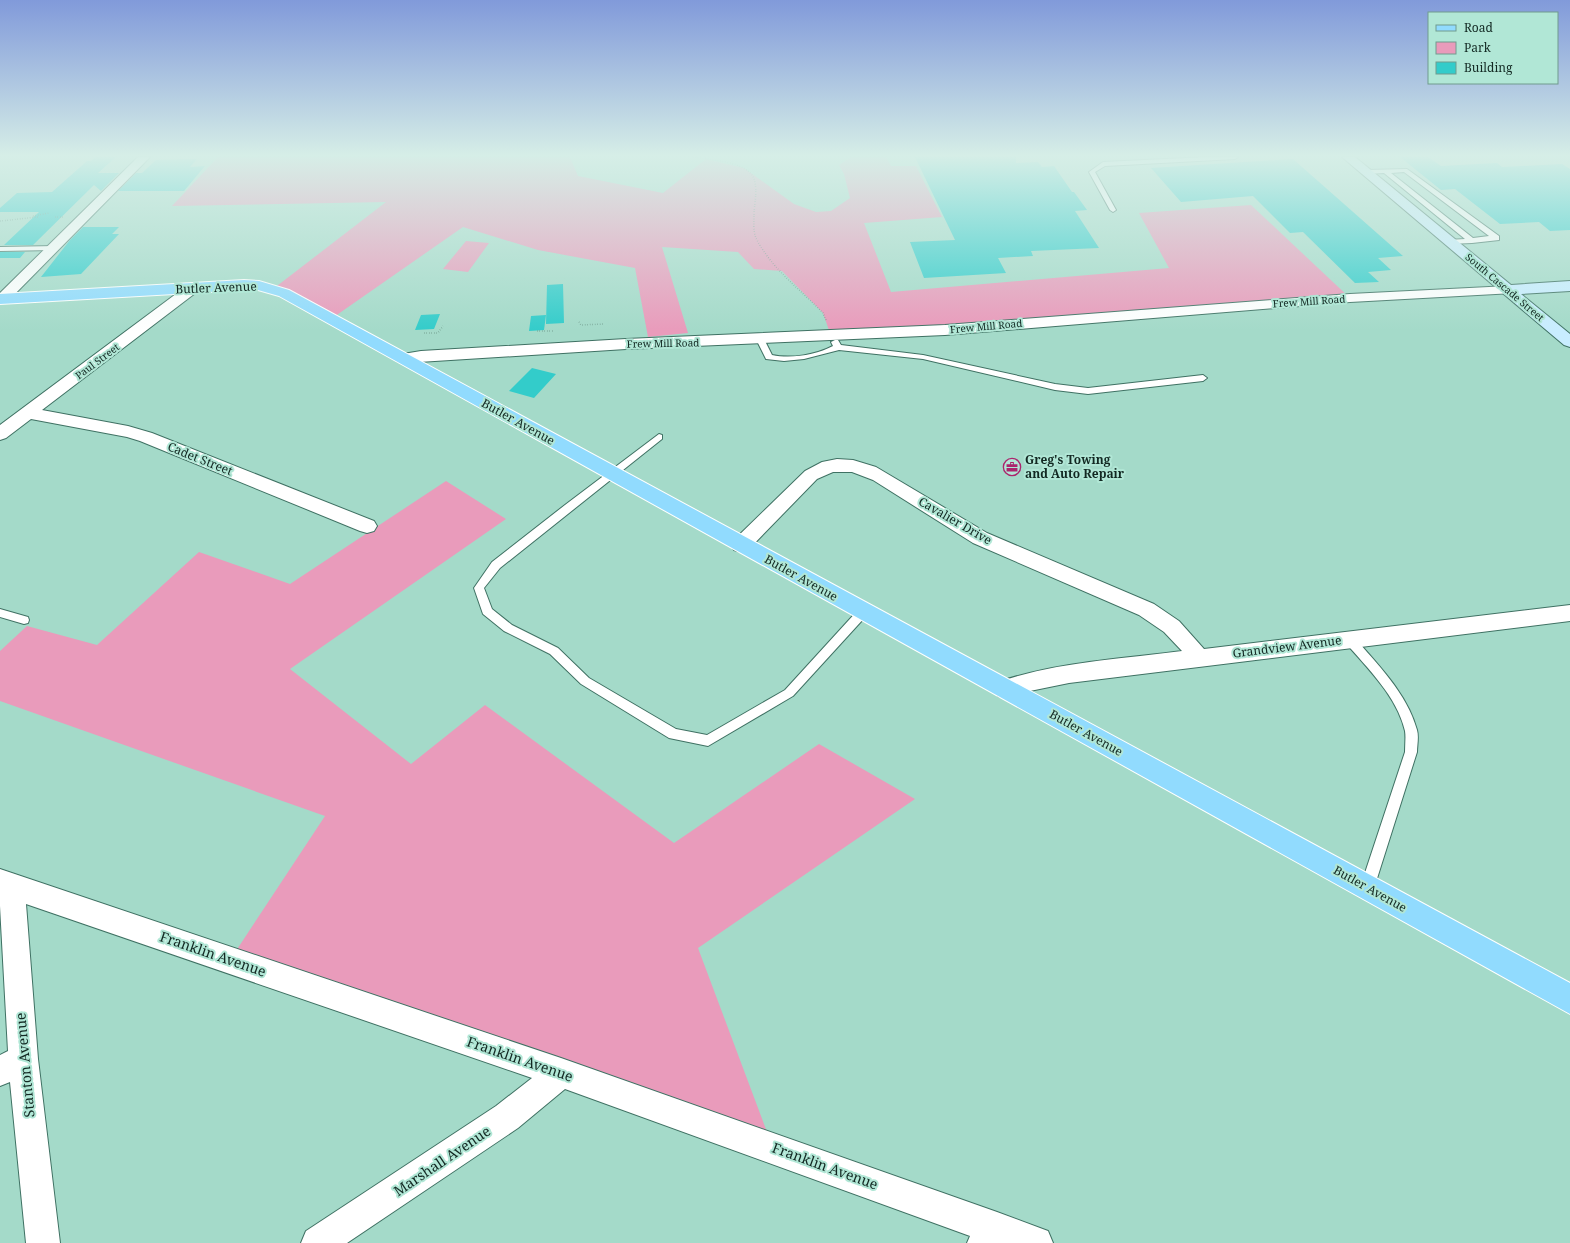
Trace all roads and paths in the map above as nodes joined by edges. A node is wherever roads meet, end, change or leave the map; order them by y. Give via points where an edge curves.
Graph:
1 (36, 215) edge
2 (86, 215) edge
3 (754, 215) edge
4 (1419, 215) edge
5 (1440, 215) edge
6 (1465, 215) edge
7 (38, 217) dead end
8 (29, 218) junction
9 (0, 221) edge
10 (1472, 241) junction
11 (1451, 242) junction
12 (53, 248) junction
13 (0, 249) edge
14 (1570, 286) edge
15 (193, 288) junction
16 (1509, 290) junction
17 (1, 299) edge
18 (580, 322) dead end
19 (604, 324) dead end
20 (443, 326) dead end
21 (537, 331) dead end
22 (554, 331) dead end
23 (424, 333) dead end
24 (760, 339) junction
25 (835, 342) junction
26 (1570, 342) edge
27 (402, 358) junction
28 (1203, 378) dead end
29 (27, 413) junction
30 (0, 434) edge
31 (659, 437) dead end
32 (611, 473) junction
33 (367, 526) dead end
34 (741, 545) junction
35 (863, 612) junction
36 (0, 613) edge
37 (1570, 613) edge
38 (24, 620) dead end
39 (1349, 639) junction
40 (1199, 658) junction
41 (1006, 689) junction
42 (1367, 888) junction
43 (6, 897) edge
44 (1570, 999) edge
45 (12, 1065) edge
46 (561, 1073) junction
47 (991, 1235) edge
48 (43, 1243) edge
49 (318, 1243) edge
50 (1036, 1243) edge

1 - 8 path
2 - 12 street
3 - 25 path via 756,238 773,262 823,313
4 - 11 street, South Cascade Street
5 - 10 lane
6 - 10 lane via 1496,238
7 - 8 path
8 - 9 path
10 - 11 lane
11 - 16 street, South Cascade Street
12 - 13 lane
12 - 17 street
14 - 16 street, Frew Mill Road
15 - 17 main road, Butler Avenue
15 - 27 main road, Butler Avenue via 244,285 273,289
15 - 29 street, Paul Street
16 - 25 street, Frew Mill Road via 1350,298 952,329
16 - 26 street, South Cascade Street
18 - 19 path via 581,325
20 - 23 path via 438,333
21 - 22 path
24 - 25 street, Frew Mill Road
24 - 25 lane via 769,357 773,358 790,358 832,351
24 - 27 street, Frew Mill Road via 626,344
25 - 28 lane via 923,357 1055,387 1088,391
27 - 32 main road, Butler Avenue
29 - 30 street, Paul Street
29 - 33 street, Cadet Street via 146,437
31 - 32 lane
32 - 34 main road, Butler Avenue
32 - 35 lane via 496,565 479,588 487,611 508,628 554,651 585,681 673,734 708,741 789,693
34 - 35 main road, Butler Avenue
34 - 40 street, Cavalier Drive via 822,468 835,464 864,468 980,538 1161,617 1176,629
35 - 41 main road, Butler Avenue
36 - 38 lane
37 - 39 street, Grandview Avenue
39 - 40 street, Grandview Avenue
39 - 42 lane via 1387,684 1402,707 1411,732 1411,752
40 - 41 street, Grandview Avenue via 1068,674
41 - 42 main road, Butler Avenue
42 - 44 main road, Butler Avenue
43 - 45 street, Stanton Avenue
43 - 46 street, Franklin Avenue
45 - 48 street, Stanton Avenue
46 - 47 street, Franklin Avenue
46 - 49 street, Marshall Avenue via 507,1117
47 - 50 street, Franklin Avenue

